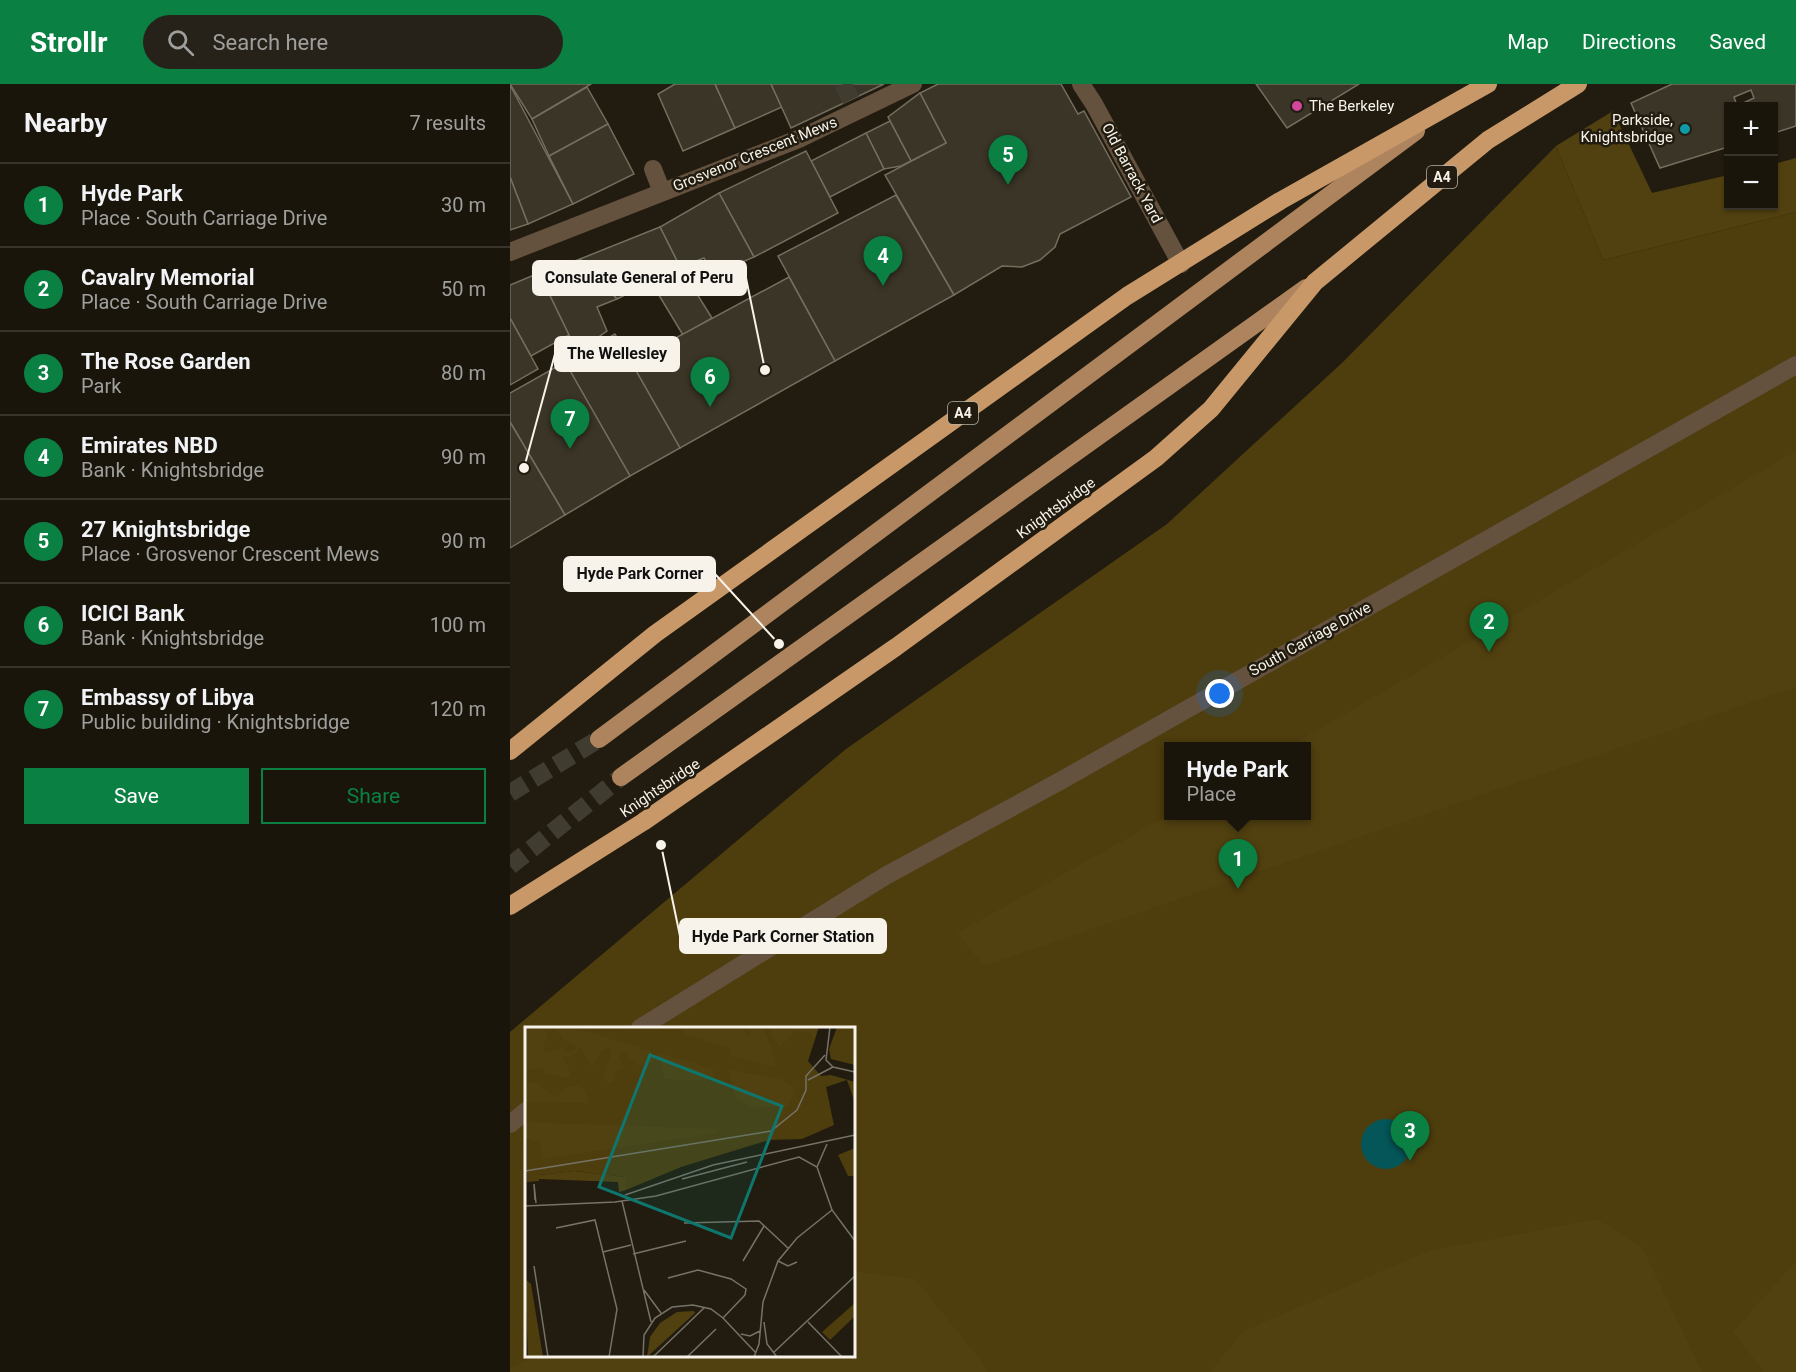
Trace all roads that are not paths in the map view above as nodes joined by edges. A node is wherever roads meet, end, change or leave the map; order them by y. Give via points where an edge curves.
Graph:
1 (913, 84) edge
2 (1081, 84) edge
3 (1488, 84) edge
4 (1578, 84) edge
5 (1440, 113) junction
6 (653, 169) dead end
7 (662, 192) junction
8 (510, 252) edge
9 (1181, 264) junction
10 (1315, 282) junction
11 (1796, 365) edge
12 (599, 739) tunnel mouth
13 (510, 751) edge
14 (621, 777) tunnel mouth
15 (510, 906) edge
16 (643, 1027) edge
17 (525, 1112) edge
18 (510, 1124) edge

1 - 7 street, Grosvenor Crescent Mews via 854,105 801,138
2 - 9 street, Old Barrack Yard
3 - 5 highway, A4
4 - 10 highway, Knightsbridge / A4 via 1488,140
5 - 9 highway, A4 via 1280,201
5 - 12 main road, A4
6 - 7 street, Grosvenor Crescent Mews
7 - 8 street, Grosvenor Crescent Mews
9 - 13 highway, A4 via 1126,296 656,634
10 - 14 main road, A4
10 - 15 highway, Knightsbridge / A4 via 1210,409 1156,458 896,647 634,828
11 - 16 street, South Carriage Drive via 887,876
17 - 18 street

